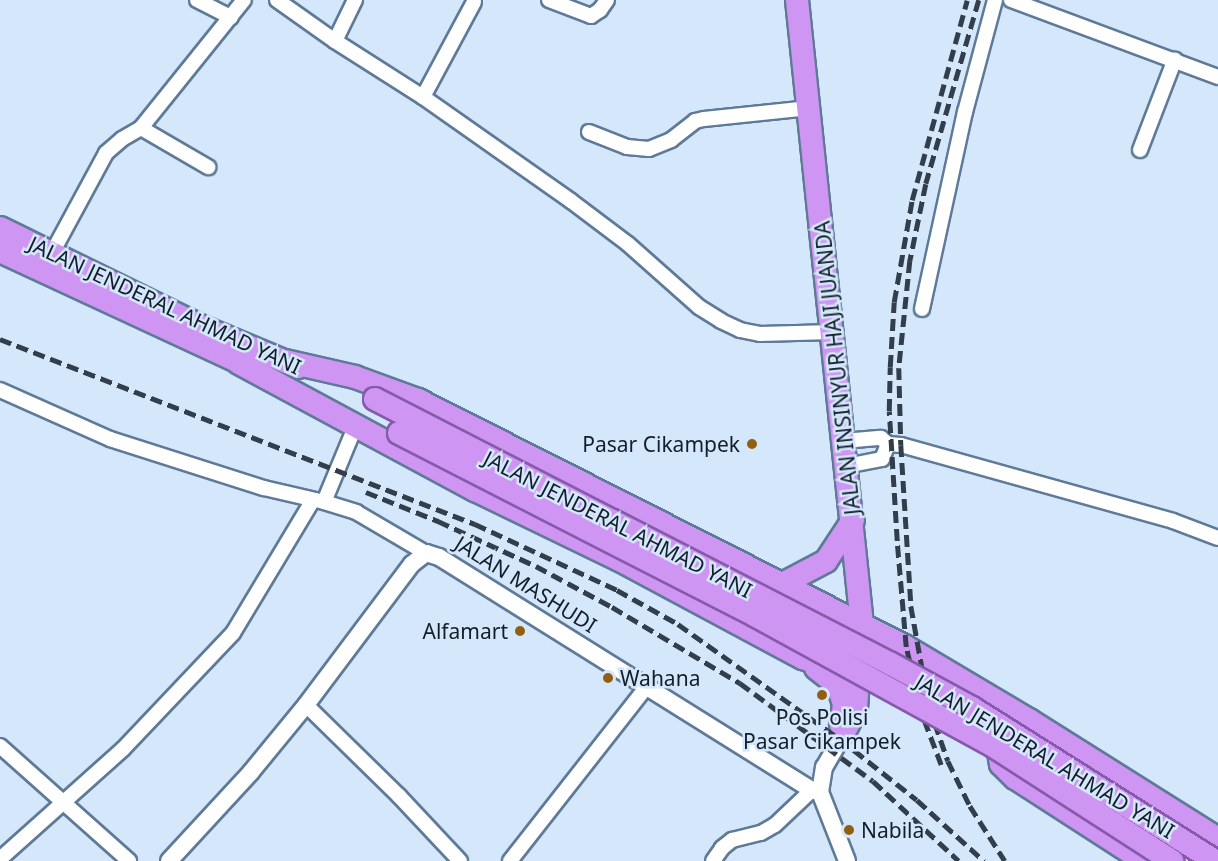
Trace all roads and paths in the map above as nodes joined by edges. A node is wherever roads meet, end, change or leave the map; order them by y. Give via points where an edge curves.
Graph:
1 (197, 0) edge
2 (244, 0) edge
3 (277, 0) edge
4 (356, 0) edge
5 (549, 0) edge
6 (607, 0) edge
7 (797, 0) edge
8 (995, 0) edge
9 (1011, 0) edge
10 (474, 2) dead end
11 (231, 17) junction
12 (334, 41) junction
13 (1175, 59) junction
14 (1218, 77) edge
15 (423, 97) junction
16 (809, 108) junction
17 (141, 128) junction
18 (589, 132) dead end
19 (1140, 150) dead end
20 (208, 167) dead end
21 (0, 228) edge
22 (0, 251) edge
23 (52, 253) junction
24 (921, 309) dead end
25 (833, 332) junction
26 (285, 361) junction
27 (239, 363) junction
28 (0, 390) edge
29 (355, 427) junction
30 (843, 441) junction
31 (888, 444) junction
32 (846, 466) junction
33 (319, 501) junction
34 (853, 520) junction
35 (1218, 538) edge
36 (426, 553) junction
37 (781, 585) junction
38 (862, 625) junction
39 (767, 639) junction
40 (803, 658) junction
41 (859, 679) junction
42 (647, 686) junction
43 (306, 705) junction
44 (1029, 720) junction
45 (844, 733) junction
46 (0, 746) edge
47 (816, 791) junction
48 (64, 803) junction
49 (1218, 839) edge
50 (0, 859) edge
51 (171, 860) edge
52 (129, 861) edge
53 (460, 861) edge
54 (510, 861) edge
55 (713, 861) edge
56 (847, 861) edge
57 (1144, 861) edge
58 (1172, 861) edge
59 (1215, 861) edge

1 - 11 street
2 - 11 street
3 - 12 street
4 - 12 street
5 - 6 street via 591,16
7 - 16 highway, JALAN INSINYUR HAJI JUANDA
8 - 24 street via 964,112
9 - 13 street
10 - 15 street
11 - 17 street
12 - 15 street
13 - 14 street
13 - 19 street
15 - 25 street via 571,201 721,321 760,334
16 - 18 street via 695,121 671,141 649,149 627,147
16 - 25 highway, JALAN INSINYUR HAJI JUANDA
17 - 20 street
17 - 23 street via 106,153
21 - 23 highway, JALAN JENDERAL AHMAD YANI
22 - 27 highway
23 - 26 highway, JALAN JENDERAL AHMAD YANI via 202,327
25 - 30 highway, JALAN INSINYUR HAJI JUANDA
26 - 37 highway via 355,378 418,400
26 - 59 highway, JALAN JENDERAL AHMAD YANI, bridge via 375,399 891,664 972,708
27 - 29 highway
27 - 58 highway, bridge via 399,433 756,616 995,747
28 - 33 street via 110,439 264,488
29 - 33 street
29 - 39 highway
30 - 31 street via 881,438
30 - 32 highway, JALAN INSINYUR HAJI JUANDA
31 - 32 street via 882,459
31 - 35 street via 1173,521
32 - 34 highway, JALAN INSINYUR HAJI JUANDA
33 - 36 street via 380,524
33 - 48 street via 233,633 156,717
34 - 37 highway via 826,561
34 - 38 highway, JALAN INSINYUR HAJI JUANDA
36 - 42 street, JALAN MASHUDI via 439,557
36 - 43 street, JALAN MASHUDI via 412,564
37 - 38 highway
37 - 39 highway via 768,594 760,609
38 - 41 highway, JALAN INSINYUR HAJI JUANDA
38 - 44 highway
39 - 40 highway
40 - 41 highway
40 - 45 highway via 838,685 844,705 840,723
41 - 45 highway, JALAN INSINYUR HAJI JUANDA via 856,709
42 - 47 street, JALAN MASHUDI
42 - 54 street
43 - 51 street, JALAN MASHUDI
43 - 53 street
44 - 49 highway
44 - 57 highway via 1005,733 999,753 1001,764 1015,778
45 - 47 street via 824,766
46 - 48 street
47 - 55 street via 775,825 732,840
47 - 56 street
48 - 50 street
48 - 52 street

